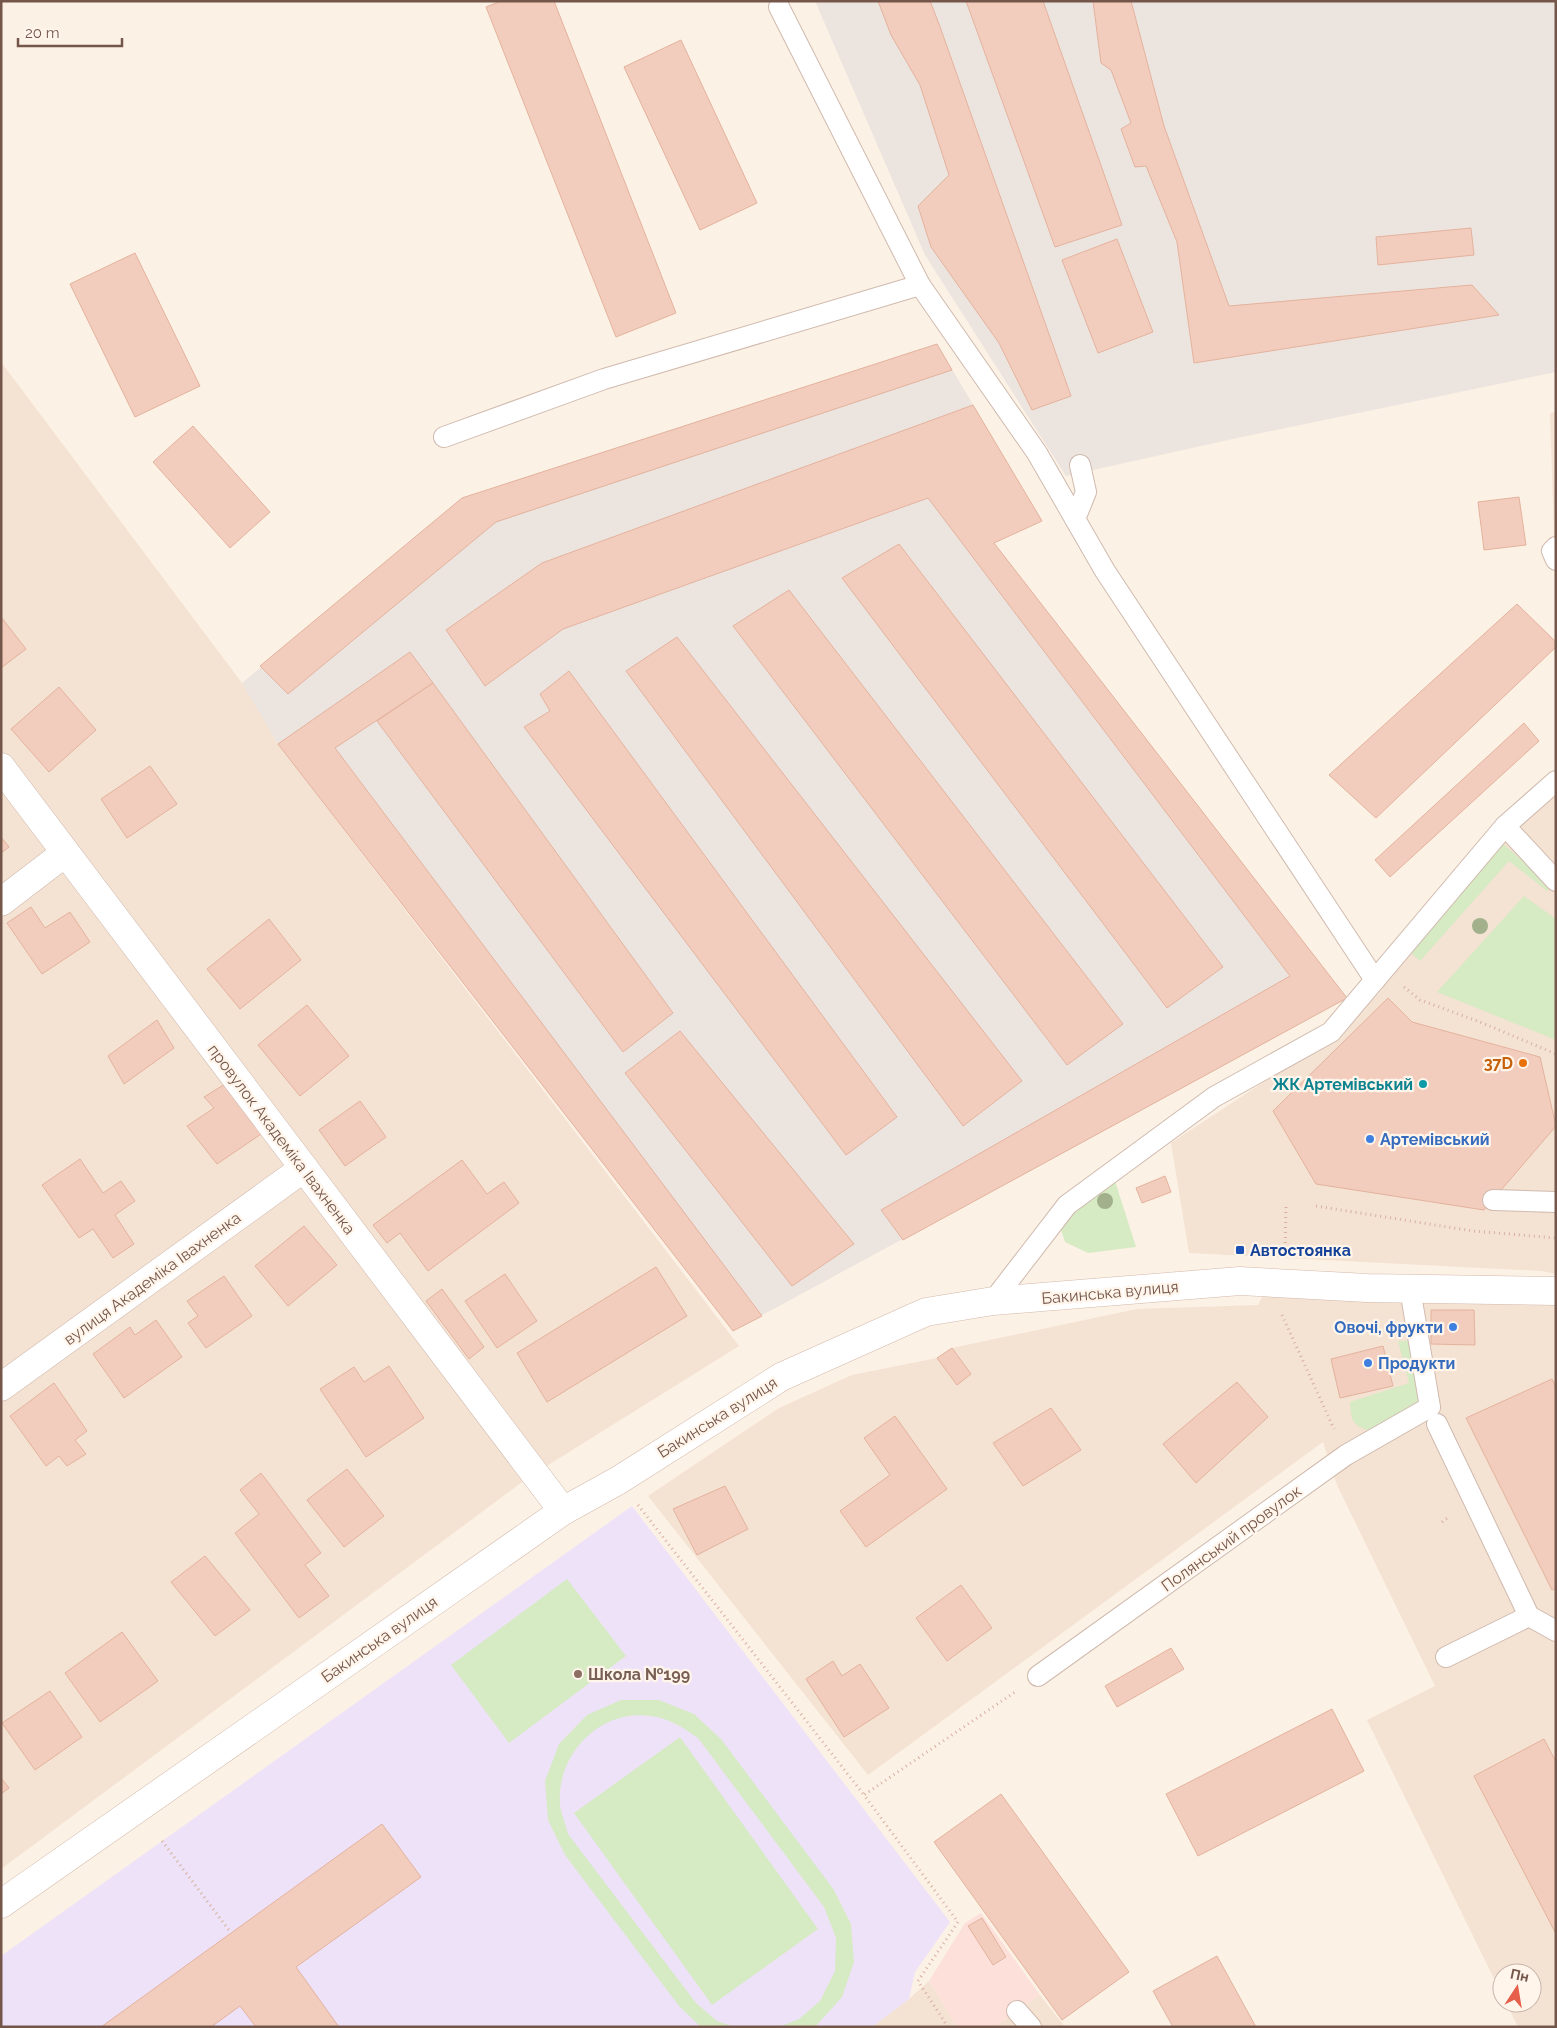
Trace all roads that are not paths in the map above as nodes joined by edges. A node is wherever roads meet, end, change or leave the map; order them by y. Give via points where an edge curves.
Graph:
1 (778, 7) dead end
2 (920, 285) junction
3 (444, 437) dead end
4 (1080, 465) dead end
5 (1075, 519) junction
6 (1556, 547) edge
7 (1556, 560) edge
8 (1, 767) edge
9 (1556, 781) edge
10 (1505, 826) junction
11 (65, 853) junction
12 (1556, 881) edge
13 (1, 902) edge
14 (1375, 980) junction
15 (304, 1168) junction
16 (1493, 1200) dead end
17 (1556, 1202) edge
18 (1410, 1289) junction
19 (1556, 1291) edge
20 (993, 1301) junction
21 (1, 1387) edge
22 (1433, 1416) junction
23 (563, 1511) junction
24 (1529, 1616) junction
25 (1556, 1631) edge
26 (1446, 1657) dead end
27 (1038, 1676) road end
28 (1, 1904) edge
29 (1017, 2011) dead end
30 (1031, 2027) edge

1 - 2 lane
2 - 3 lane via 604,379
2 - 5 lane via 1037,453
4 - 5 lane via 1086,492
5 - 14 lane via 1105,571
6 - 7 lane via 1552,552
8 - 11 street, провулок Академіка Івахненка
9 - 10 lane
10 - 12 lane
10 - 14 lane
11 - 13 street
11 - 15 street, провулок Академіка Івахненка
14 - 20 lane via 1331,1032 1214,1096 1067,1205
15 - 21 street, вулиця Академіка Івахненка
15 - 23 street, провулок Академіка Івахненка
16 - 17 lane
18 - 19 street, Бакинська вулиця
18 - 20 street, Бакинська вулиця via 1240,1281
18 - 22 lane
20 - 23 street, Бакинська вулиця via 926,1312 782,1377 619,1480
22 - 24 lane
22 - 27 lane, Полянський провулок via 1346,1455
23 - 28 street, Бакинська вулиця
24 - 25 lane
24 - 26 lane
29 - 30 lane

